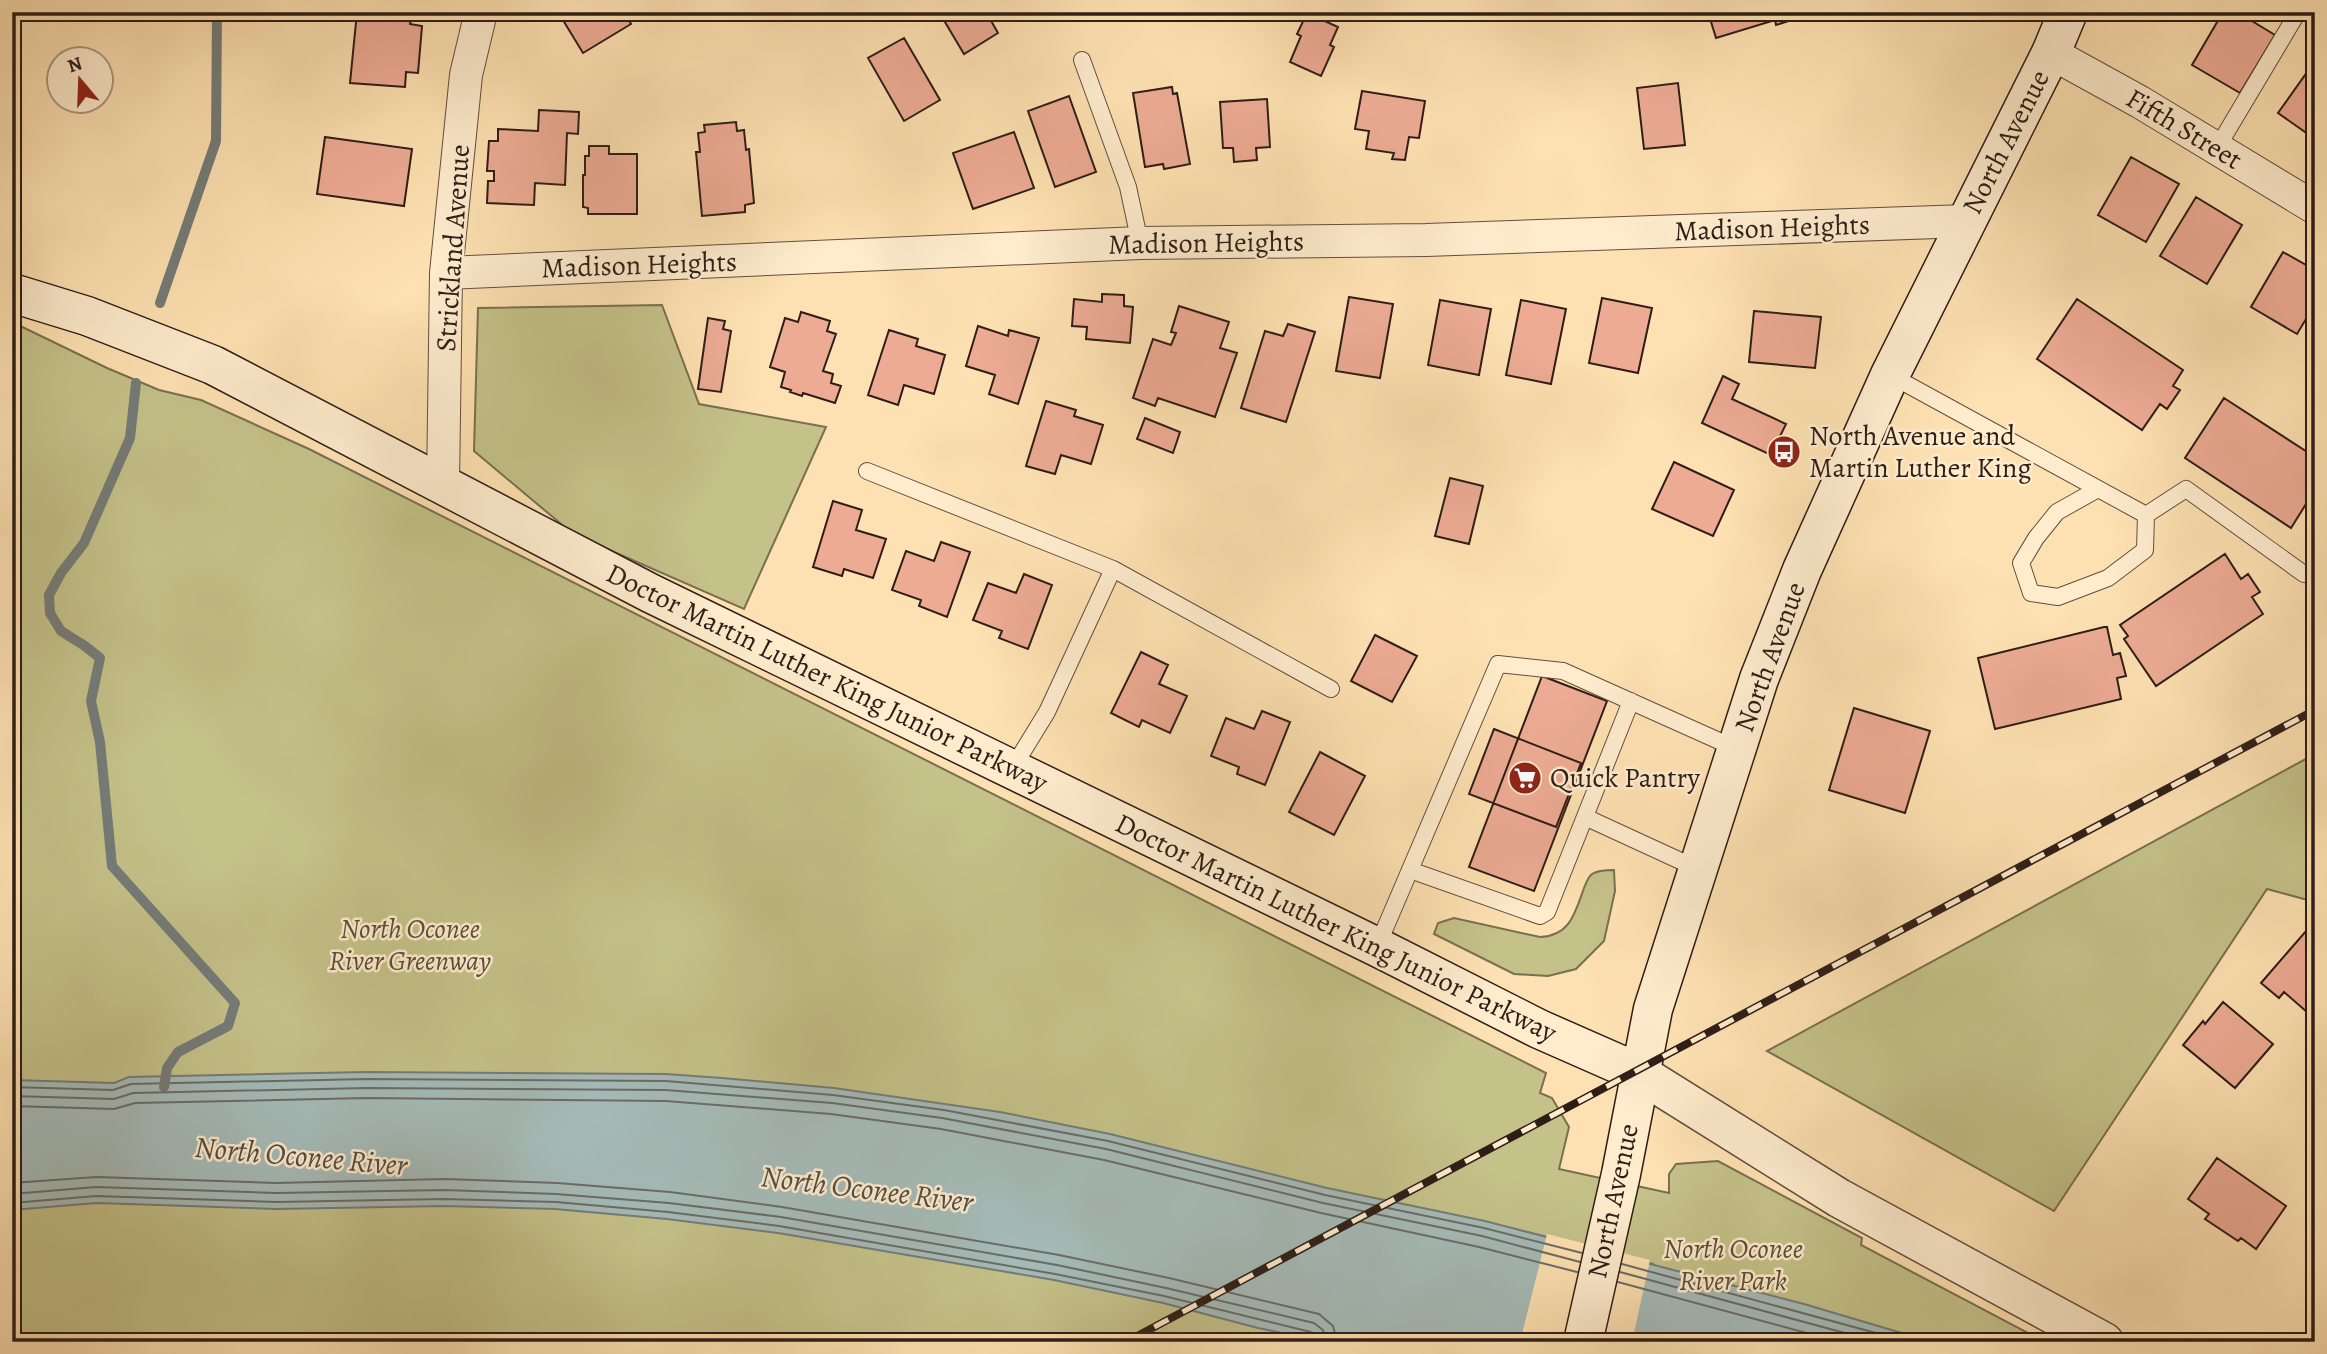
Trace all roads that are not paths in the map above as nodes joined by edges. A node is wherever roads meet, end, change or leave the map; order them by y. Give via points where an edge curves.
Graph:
1 (481, 12) edge
2 (2068, 12) edge
3 (2298, 12) edge
4 (2051, 53) junction
5 (1082, 60) dead end
6 (2217, 148) junction
7 (2315, 208) edge
8 (1966, 221) junction
9 (1140, 243) junction
10 (446, 273) junction
11 (12, 293) edge
12 (1890, 375) junction
13 (867, 471) dead end
14 (443, 485) junction
15 (2098, 489) junction
16 (2146, 515) junction
17 (1113, 569) junction
18 (2315, 570) edge
19 (1331, 689) dead end
20 (1631, 701) junction
21 (1737, 749) junction
22 (1012, 769) junction
23 (1585, 817) junction
24 (1698, 869) junction
25 (1410, 870) junction
26 (1377, 947) junction
27 (1639, 1073) junction
28 (1583, 1342) edge
29 (2104, 1342) edge

1 - 10 street, Strickland Avenue via 466,75
2 - 4 main road, North Avenue
3 - 6 lane
4 - 6 street, Fifth Street
4 - 8 main road, North Avenue
5 - 9 lane via 1128,187
6 - 7 street, Fifth Street
8 - 9 street, Madison Heights via 1426,240
8 - 12 main road, North Avenue
9 - 10 street, Madison Heights
10 - 14 street, Strickland Avenue
11 - 14 main road, Doctor Martin Luther King Junior Parkway via 87,316 213,365
12 - 15 lane
12 - 21 main road, North Avenue via 1802,570
13 - 17 lane
14 - 22 main road, Doctor Martin Luther King Junior Parkway via 650,593
15 - 16 lane
15 - 16 lane via 2057,512 2036,538 2021,563 2031,593 2058,597 2108,578 2144,550
16 - 18 lane via 2186,489 2304,573
17 - 19 lane
17 - 22 lane via 1047,712
20 - 21 lane
20 - 23 lane
20 - 25 lane via 1563,671 1498,664
21 - 24 main road, North Avenue
22 - 26 main road, Doctor Martin Luther King Junior Parkway
23 - 24 lane
23 - 25 lane via 1547,912 1539,916
24 - 27 main road, North Avenue via 1653,1009
25 - 26 lane
26 - 27 main road, Doctor Martin Luther King Junior Parkway via 1539,1029
27 - 28 main road, North Avenue
27 - 29 main road, Doctor Martin Luther King Junior Parkway via 1839,1198

